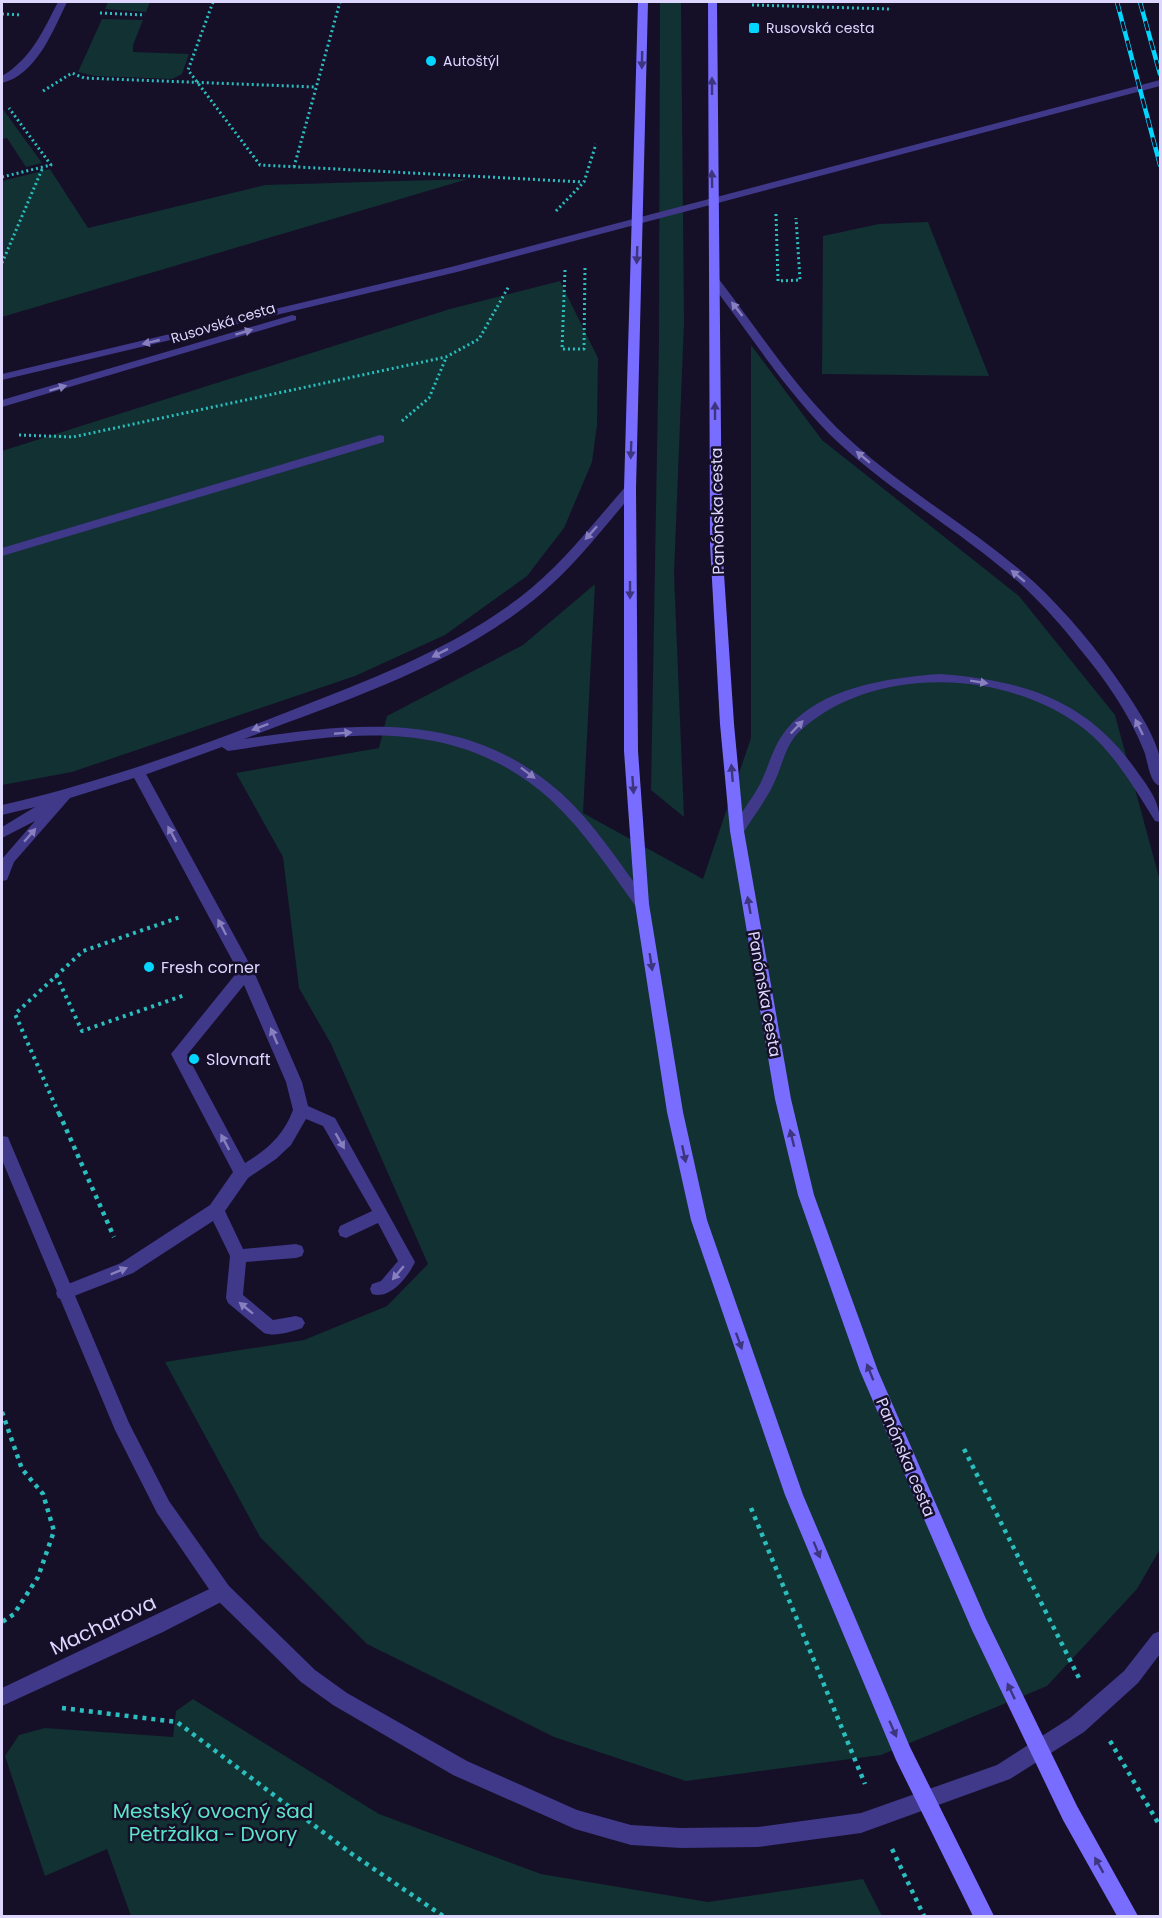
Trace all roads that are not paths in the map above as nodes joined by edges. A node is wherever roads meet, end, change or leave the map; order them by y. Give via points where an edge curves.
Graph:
1 (62, 2) edge
2 (643, 2) edge
3 (712, 2) edge
4 (2, 80) edge
5 (1161, 83) edge
6 (453, 270) junction
7 (714, 280) junction
8 (2, 377) edge
9 (2, 404) edge
10 (380, 439) road end
11 (630, 489) junction
12 (2, 552) edge
13 (201, 750) junction
14 (139, 774) junction
15 (1161, 781) edge
16 (63, 798) junction
17 (2, 800) edge
18 (2, 810) edge
19 (1161, 816) edge
20 (737, 831) junction
21 (2, 833) edge
22 (2, 876) edge
23 (642, 904) junction
24 (246, 972) junction
25 (301, 1110) junction
26 (2, 1142) edge
27 (242, 1173) junction
28 (216, 1210) junction
29 (382, 1214) junction
30 (346, 1231) dead end
31 (296, 1251) dead end
32 (238, 1256) junction
33 (378, 1289) dead end
34 (64, 1293) junction
35 (296, 1323) dead end
36 (222, 1592) junction
37 (1161, 1640) edge
38 (2, 1696) edge
39 (984, 1917) edge
40 (1128, 1917) edge

1 - 4 street via 41,47 27,64
2 -> 11 main road
7 -> 3 main road, Panónska cesta
5 - 6 street, Rusovská cesta
6 -> 8 street, Rusovská cesta
9 -> 6 street, Rusovská cesta
15 -> 7 street via 1154,757 1124,698 1063,620 1007,567 836,434
20 -> 7 main road, Panónska cesta via 716,544
10 - 12 street
11 -> 13 street via 557,571 527,599 475,634 361,690
11 -> 23 main road via 631,751
13 - 14 street
13 -> 23 street via 369,730 464,740 516,765 558,798
14 - 16 street
24 -> 14 street
16 - 17 street
16 - 18 street
16 - 21 street
22 -> 16 street via 8,860
20 -> 19 street via 770,777 779,750 792,730 807,717 850,693 915,679 984,683 1065,710 1109,745
40 -> 20 main road, Panónska cesta via 1070,1813 1022,1714 865,1360 806,1195 783,1099
23 -> 39 main road via 675,1112 699,1220 795,1496 903,1752
25 -> 24 street via 294,1083
27 -> 24 street via 179,1054
25 - 27 street via 289,1139 272,1156
25 -> 29 street via 329,1122
26 - 34 street
27 - 28 street
28 - 32 street
34 -> 28 street via 127,1268
29 - 30 street
29 -> 33 street via 407,1262 387,1286
31 - 32 street
35 -> 32 street via 270,1328 234,1298
34 - 36 street via 157,1497
36 - 37 street via 308,1676 340,1699 460,1768 575,1819 631,1835 681,1838 758,1837 861,1823 1003,1772 1077,1725 1131,1677
36 - 38 street, Macharova

